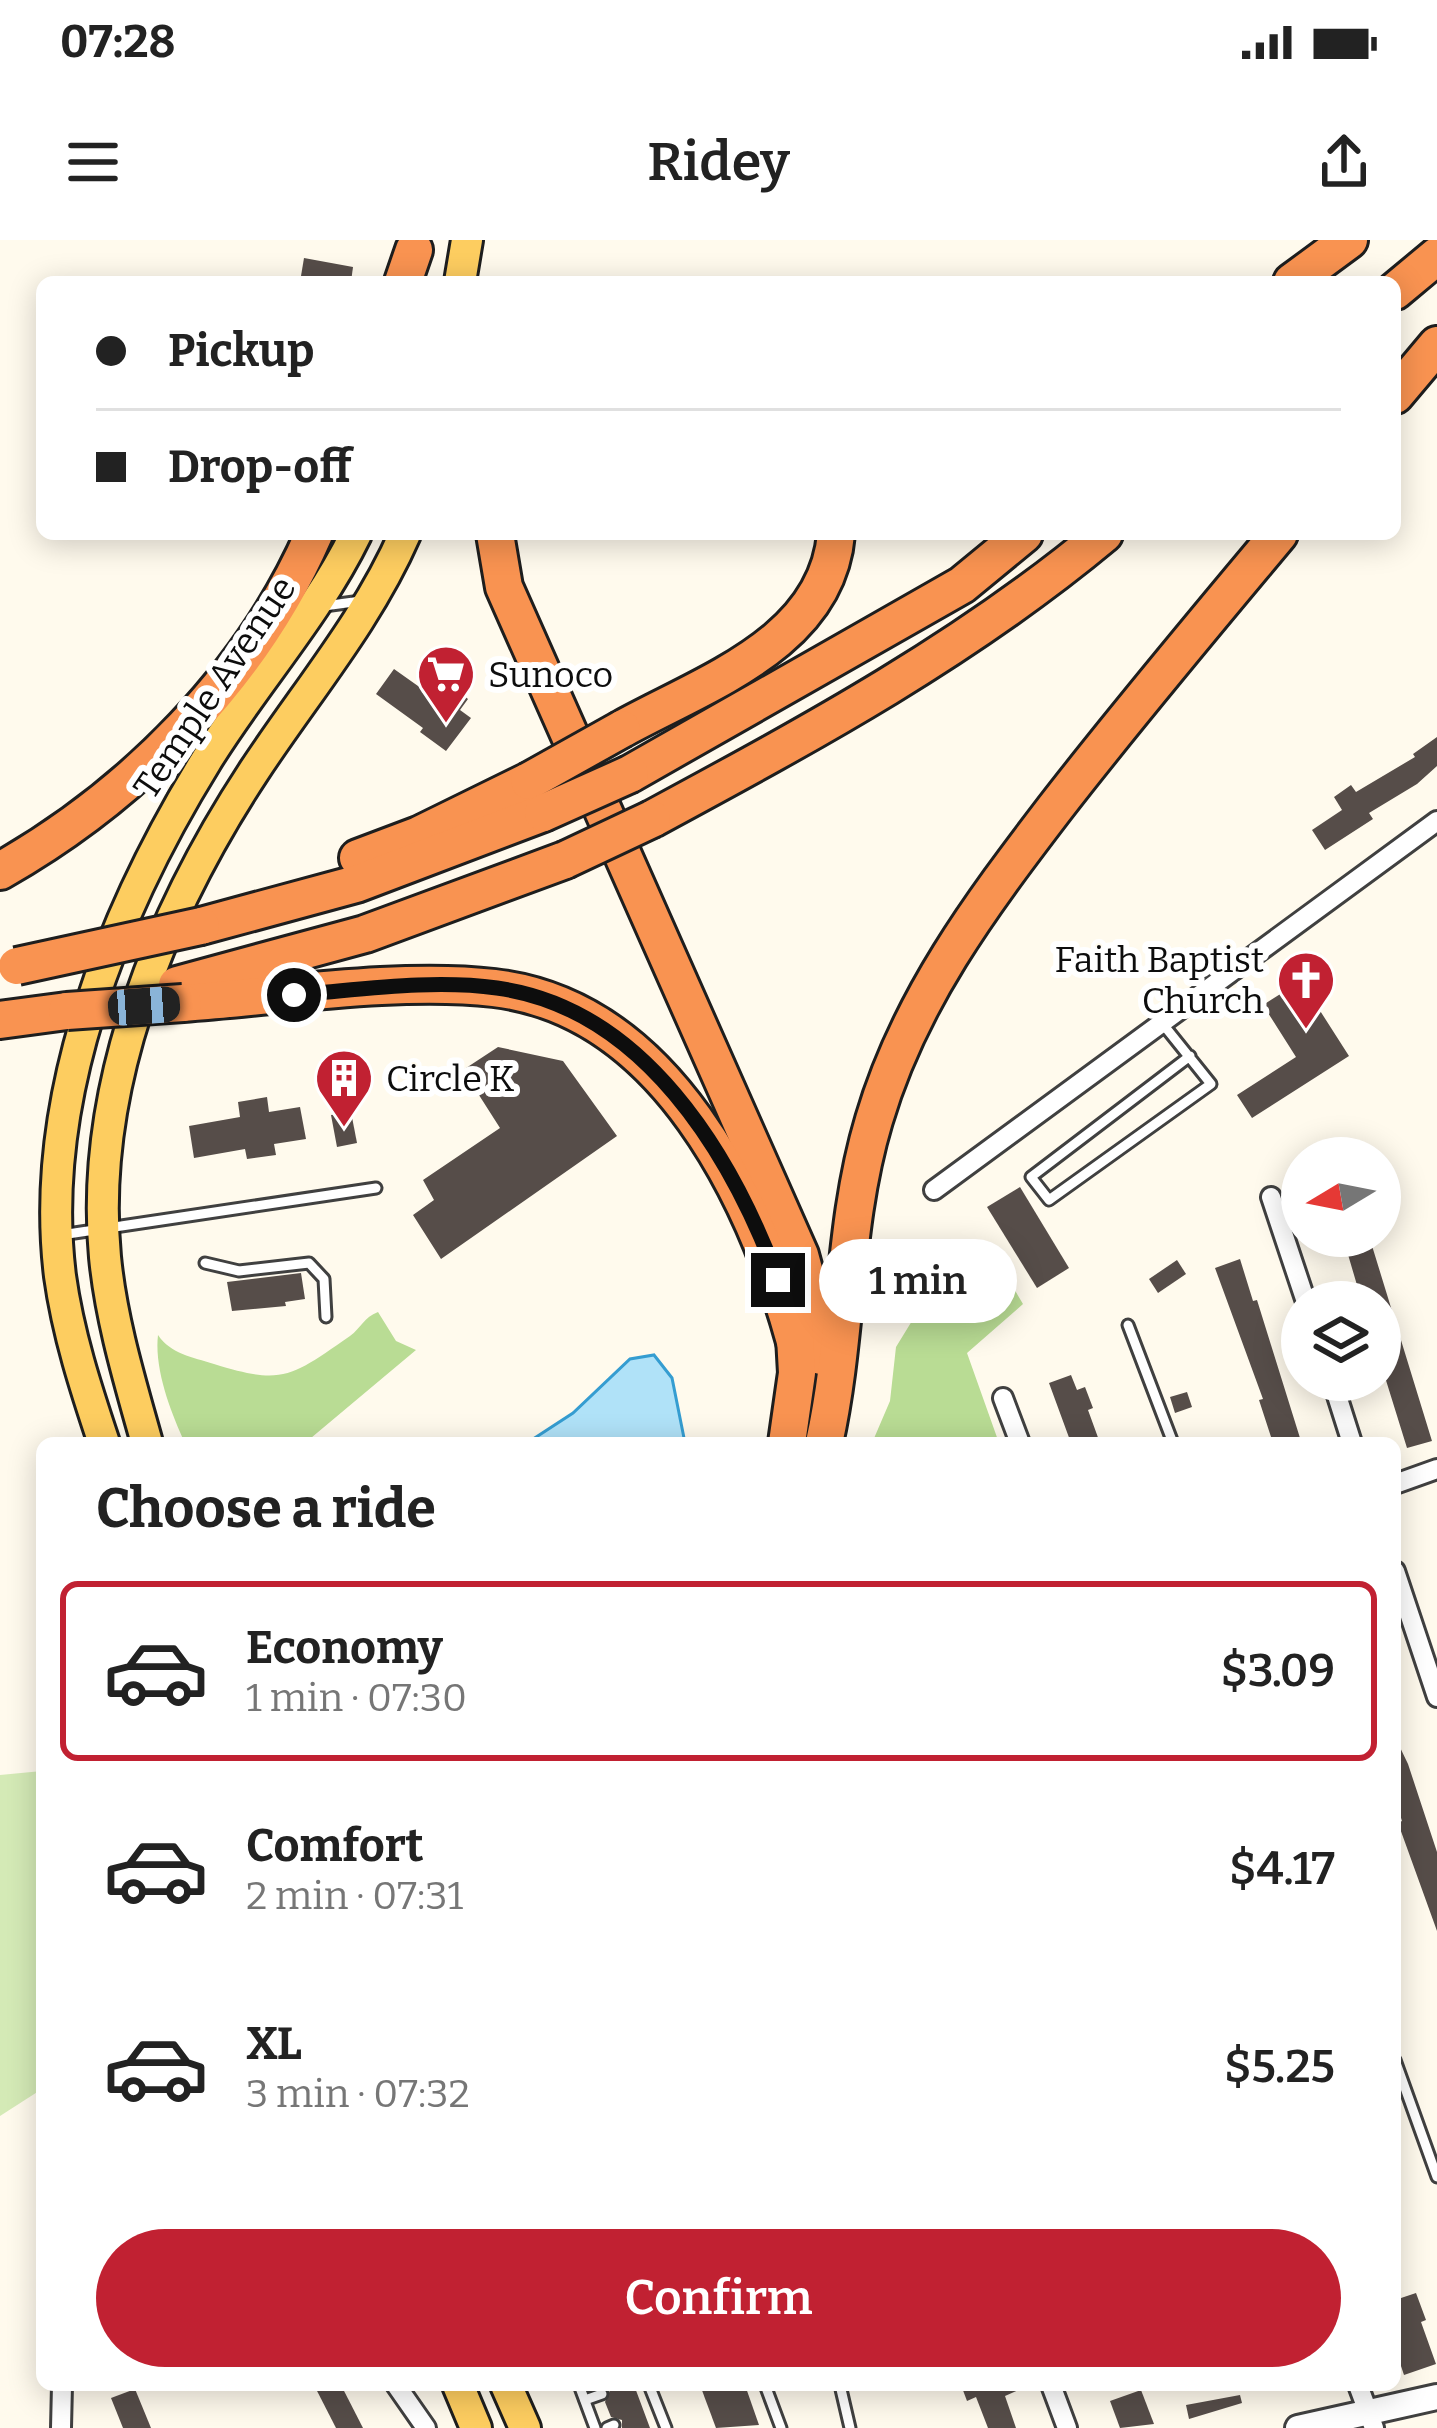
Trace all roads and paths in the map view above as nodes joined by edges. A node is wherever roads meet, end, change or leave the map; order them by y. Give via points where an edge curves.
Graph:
1 (466, 240) edge
2 (1349, 240) edge
3 (1380, 240) edge
4 (1437, 256) edge
5 (461, 276) edge
6 (1300, 276) edge
7 (1336, 276) edge
8 (1401, 286) edge
9 (1437, 345) edge
10 (1401, 388) edge
11 (311, 540) edge
12 (353, 540) edge
13 (402, 540) edge
14 (480, 540) edge
15 (496, 540) edge
16 (835, 540) edge
17 (1017, 540) edge
18 (1097, 540) edge
19 (1274, 540) edge
20 (373, 600) junction
21 (315, 608) junction
22 (536, 797) junction
23 (1437, 821) edge
24 (0, 871) edge
25 (8, 967) edge
26 (180, 994) junction
27 (0, 1020) edge
28 (1162, 1023) junction
29 (1190, 1056) junction
30 (376, 1189) dead end
31 (934, 1190) dead end
32 (1271, 1197) dead end
33 (103, 1229) junction
34 (58, 1236) junction
35 (205, 1263) dead end
36 (1299, 1281) edge
37 (326, 1316) dead end
38 (1129, 1325) dead end
39 (796, 1349) junction
40 (1003, 1398) dead end
41 (1338, 1401) edge
42 (102, 1437) edge
43 (145, 1437) edge
44 (788, 1437) edge
45 (813, 1437) edge
46 (825, 1437) edge
47 (1018, 1437) edge
48 (1171, 1437) edge
49 (1350, 1437) edge
50 (1437, 1469) edge
51 (1401, 1482) edge
52 (1401, 1589) edge
53 (1437, 1697) edge
54 (1401, 2077) edge
55 (1437, 2177) edge
56 (62, 2391) edge
57 (400, 2391) edge
58 (461, 2391) edge
59 (509, 2391) edge
60 (581, 2391) edge
61 (652, 2391) edge
62 (767, 2391) edge
63 (841, 2391) edge
64 (1053, 2391) edge
65 (1360, 2391) edge
66 (602, 2394) dead end
67 (1437, 2397) edge
68 (585, 2400) junction
69 (659, 2410) junction
70 (645, 2414) dead end
71 (1371, 2420) edge
72 (848, 2427) edge
73 (61, 2428) edge
74 (426, 2428) edge
75 (476, 2428) edge
76 (525, 2428) edge
77 (595, 2428) edge
78 (666, 2428) edge
79 (781, 2428) edge
80 (1066, 2428) edge
81 (1298, 2428) edge

1 - 5 main road
2 - 6 highway
3 - 7 highway
4 - 8 highway
9 - 10 highway
11 - 24 highway via 250,646 190,721 70,827
12 - 21 main road, Temple Avenue
13 - 20 main road
14 - 39 highway via 495,608 784,1263
15 - 45 highway via 503,587 800,1255 821,1370
16 - 22 highway, bridge via 815,599 788,633 622,729
17 - 22 highway, bridge via 962,585 630,774
18 - 26 highway, bridge via 1039,589 862,706 652,819 565,860
19 - 46 highway via 990,893 910,1023 859,1180
20 - 21 lane
20 - 33 main road via 242,790 158,948 118,1086
21 - 34 main road, Temple Avenue via 208,758 127,911 73,1076
22 - 25 highway, bridge via 356,884
23 - 28 street
26 - 27 highway, bridge
26 - 39 highway via 460,986 522,993 599,1027 662,1078 712,1146 765,1246
28 - 29 lane
28 - 31 street
29 - 29 lane via 1211,1084 1049,1200 1031,1177
30 - 33 lane
32 - 36 street
33 - 34 lane
33 - 43 main road via 115,1320
34 - 42 main road, Temple Avenue via 71,1335
35 - 37 lane via 239,1271 310,1263 324,1279
38 - 48 lane
39 - 44 highway
40 - 47 street
41 - 49 street
50 - 51 street
52 - 53 street
54 - 55 lane
56 - 73 street
57 - 74 street
58 - 75 main road
59 - 76 main road
60 - 68 lane
61 - 69 lane
62 - 79 lane
63 - 72 lane
64 - 80 street
65 - 71 street
66 - 68 lane
67 - 71 street
68 - 77 lane
69 - 70 lane
69 - 78 lane
71 - 81 street

